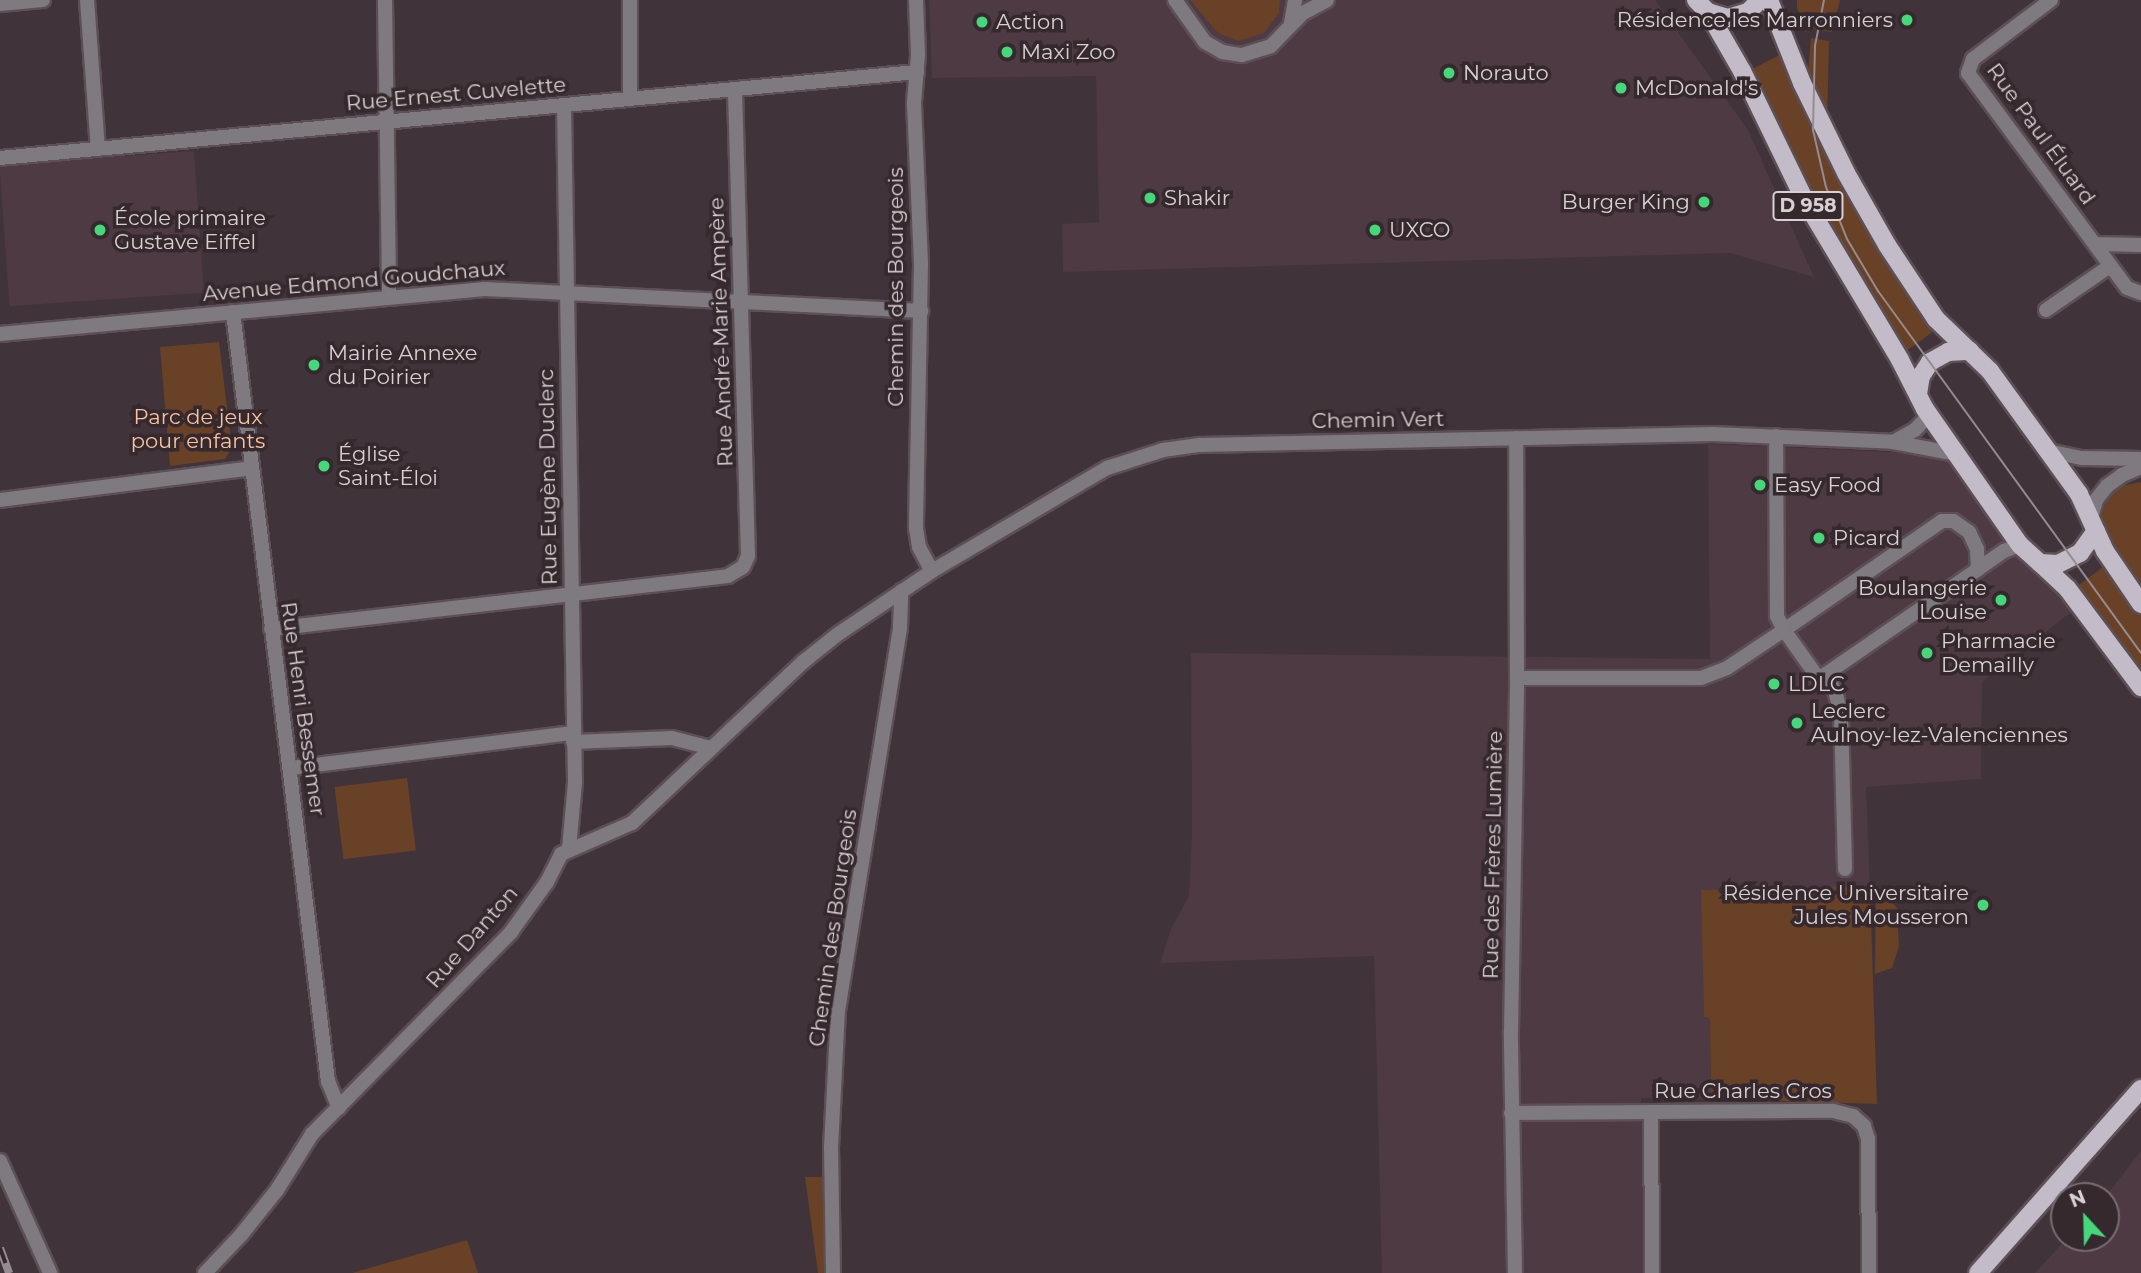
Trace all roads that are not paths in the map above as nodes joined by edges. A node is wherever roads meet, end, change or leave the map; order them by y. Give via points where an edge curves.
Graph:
1 (43, 0) edge
2 (86, 0) edge
3 (385, 0) edge
4 (630, 0) edge
5 (916, 0) edge
6 (1175, 0) edge
7 (1295, 0) edge
8 (1326, 0) edge
9 (1760, 0) edge
10 (1769, 0) edge
11 (2048, 1) edge
12 (0, 4) edge
13 (1702, 6) edge
14 (1292, 23) junction
15 (917, 72) junction
16 (735, 89) junction
17 (631, 99) junction
18 (564, 105) junction
19 (388, 121) junction
20 (98, 149) junction
21 (0, 158) edge
22 (2095, 244) junction
23 (2141, 245) edge
24 (2110, 267) junction
25 (566, 291) junction
26 (2141, 293) edge
27 (389, 297) junction
28 (741, 300) junction
29 (2046, 310) dead end
30 (921, 311) junction
31 (233, 312) junction
32 (0, 334) edge
33 (1970, 351) junction
34 (1917, 394) junction
35 (1929, 415) junction
36 (1776, 436) junction
37 (1516, 438) junction
38 (1893, 442) junction
39 (2048, 451) junction
40 (1956, 454) junction
41 (2141, 459) edge
42 (2141, 467) edge
43 (252, 468) junction
44 (0, 500) edge
45 (2093, 524) junction
46 (2020, 545) junction
47 (2040, 563) junction
48 (1978, 569) junction
49 (932, 571) junction
50 (901, 591) junction
51 (570, 594) junction
52 (2141, 604) edge
53 (271, 629) junction
54 (1784, 630) junction
55 (1826, 674) junction
56 (1517, 678) junction
57 (2141, 687) edge
58 (573, 738) junction
59 (711, 748) junction
60 (290, 768) junction
61 (569, 849) junction
62 (1845, 869) dead end
63 (2141, 1089) edge
64 (2141, 1107) edge
65 (339, 1108) junction
66 (1651, 1112) junction
67 (1511, 1113) junction
68 (0, 1161) edge
69 (50, 1273) edge
70 (205, 1273) edge
71 (833, 1273) edge
72 (1515, 1273) edge
73 (1652, 1273) edge
74 (1869, 1273) edge
75 (1978, 1273) edge
76 (1994, 1273) edge

1 - 12 street
2 - 20 street
3 - 19 street
4 - 17 street
5 - 15 street, Chemin des Bourgeois
6 - 14 street via 1205,42 1232,54 1263,51
7 - 14 street
8 - 14 street
9 - 13 main road via 1738,17 1723,18
10 - 33 main road, D 958 via 1802,83 1864,206 1943,328
11 - 22 street, Rue Paul Éluard via 1973,59 1968,73
13 - 34 main road, D 958 via 1742,71 1805,201
15 - 16 street, Rue Ernest Cuvelette
15 - 30 street, Chemin des Bourgeois via 914,103
16 - 17 street, Rue Ernest Cuvelette
16 - 28 street, Rue André-Marie Ampère
17 - 18 street, Rue Ernest Cuvelette
18 - 19 street, Rue Ernest Cuvelette
18 - 25 street, Rue Eugène Duclerc
19 - 20 street, Rue Ernest Cuvelette
19 - 27 street
20 - 21 street, Rue Ernest Cuvelette
22 - 23 street
22 - 24 street, Rue Paul Éluard
24 - 26 street, Rue Paul Éluard via 2127,288
24 - 29 street
25 - 27 street, Avenue Edmond Goudchaux via 485,289
25 - 28 street, Avenue Edmond Goudchaux
25 - 51 street, Rue Eugène Duclerc
27 - 31 street, Avenue Edmond Goudchaux
28 - 30 street, Avenue Edmond Goudchaux
28 - 51 street, Rue André-Marie Ampère via 748,556 739,571 728,576
30 - 49 street, Chemin des Bourgeois via 916,528 919,547
31 - 32 street, Avenue Edmond Goudchaux
31 - 43 street, Rue Henri Bessemer
33 - 34 main road via 1948,352 1930,362
33 - 39 main road
34 - 35 main road
35 - 38 street via 1915,430
35 - 40 main road
36 - 37 street, Chemin Vert
36 - 38 street, Chemin Vert
36 - 54 street via 1777,616
37 - 49 street, Chemin Vert via 1200,445 1163,450 1081,481
37 - 56 street, Rue des Frères Lumière
38 - 40 street, Chemin Vert
39 - 41 street via 2082,458
39 - 45 main road
40 - 46 main road
42 - 45 street via 2107,486 2096,500
43 - 44 street
43 - 53 street, Rue Henri Bessemer
45 - 47 main road via 2085,549 2072,559 2058,565
45 - 52 main road via 2113,565
46 - 47 main road
46 - 48 street
47 - 57 main road via 2067,588
48 - 54 street via 1977,549 1969,532 1953,521 1942,521
48 - 55 street
49 - 50 street, Chemin Vert
50 - 59 street via 815,652
50 - 71 street, Chemin des Bourgeois via 900,628 838,1011 831,1148
51 - 53 street
51 - 58 street, Rue Eugène Duclerc
53 - 60 street, Rue Henri Bessemer
54 - 55 street via 1819,679
54 - 56 street via 1727,668 1701,678
55 - 62 street via 1841,715
56 - 67 street, Rue des Frères Lumière
58 - 59 street via 672,738
58 - 60 street
58 - 61 street, Rue Eugène Duclerc via 575,782
59 - 61 street via 632,823
60 - 65 street, Rue Henri Bessemer via 328,1082
61 - 65 street, Rue Danton via 558,858 547,882 498,947
63 - 75 main road
64 - 76 main road
65 - 70 street, Rue Danton via 312,1134 242,1235
66 - 67 street, Rue Charles Cros
66 - 73 street
66 - 74 street, Rue Charles Cros via 1840,1111 1859,1120 1868,1139
67 - 72 street, Rue des Frères Lumière
68 - 69 street

